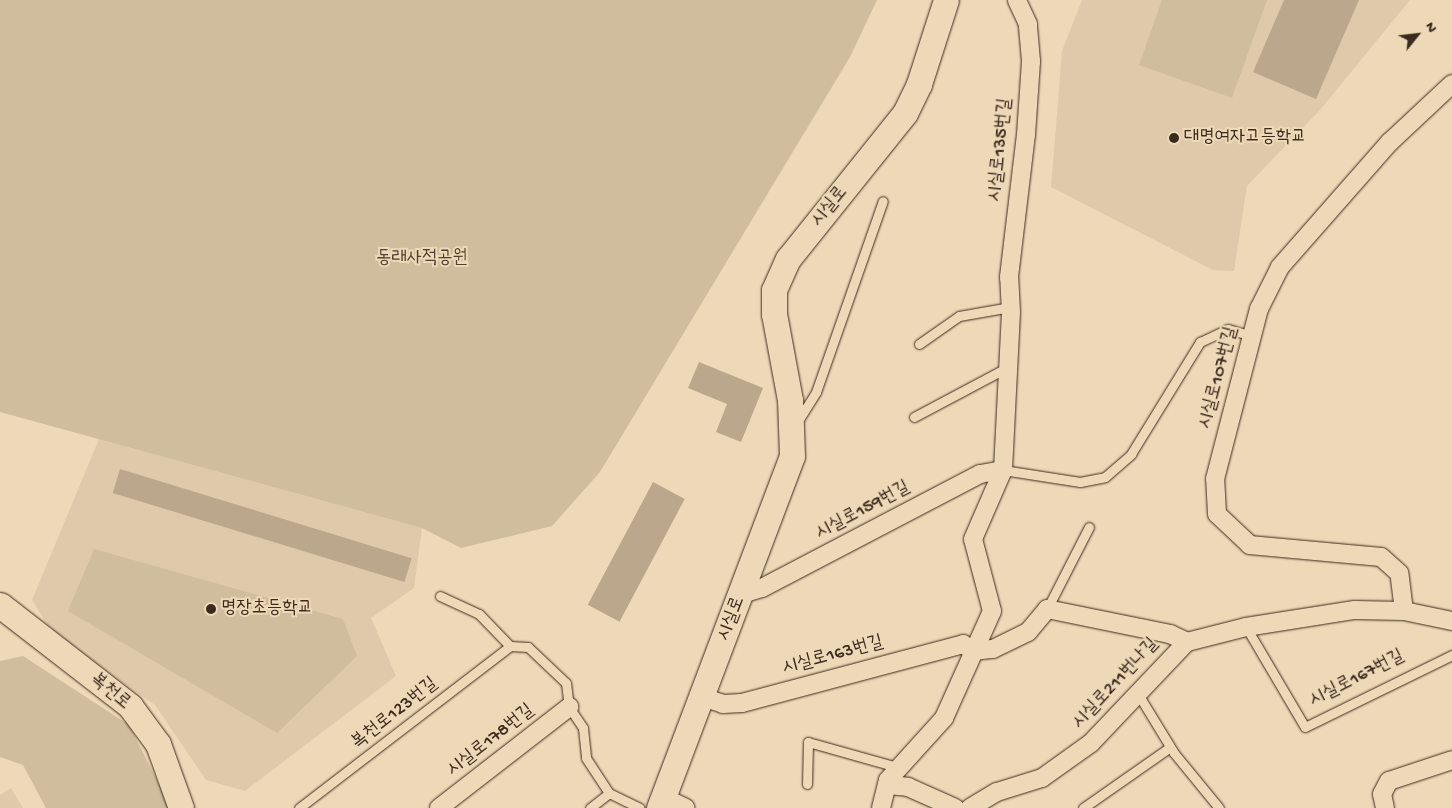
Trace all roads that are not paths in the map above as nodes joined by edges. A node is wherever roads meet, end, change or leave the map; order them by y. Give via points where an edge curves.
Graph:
1 (946, 0) edge
2 (1017, 0) edge
3 (1452, 84) edge
4 (883, 201) dead end
5 (1010, 307) junction
6 (1252, 336) junction
7 (919, 344) dead end
8 (1006, 368) junction
9 (914, 418) dead end
10 (793, 427) junction
11 (1004, 470) junction
12 (1089, 527) dead end
13 (742, 594) junction
14 (440, 596) dead end
15 (0, 605) edge
16 (1046, 609) junction
17 (1404, 612) junction
18 (1452, 621) edge
19 (1246, 627) junction
20 (1187, 642) junction
21 (510, 646) junction
22 (973, 651) junction
23 (1452, 654) edge
24 (1138, 694) junction
25 (702, 697) junction
26 (569, 707) junction
27 (1170, 747) junction
28 (1452, 760) edge
29 (897, 767) junction
30 (807, 784) dead end
31 (886, 785) junction
32 (609, 793) junction
33 (661, 803) edge
34 (182, 808) edge
35 (299, 808) edge
36 (439, 808) edge
37 (590, 808) edge
38 (640, 808) edge
39 (686, 808) edge
40 (881, 808) edge
41 (955, 808) edge
42 (970, 808) edge
43 (1083, 808) edge
44 (1219, 808) edge
45 (1385, 808) edge

1 - 10 main road, 시실로 via 919,84 905,113 788,259 774,290
2 - 5 street, 시실로135번길 via 1028,24 1031,61 1026,135 1011,246
3 - 6 street, 시실로107번길 via 1390,142 1280,267 1260,309
4 - 10 lane, 시실로 via 816,392
5 - 7 lane via 959,316
5 - 8 street, 시실로135번길
6 - 11 lane via 1228,329 1200,342 1130,454 1105,477 1080,482
6 - 17 street, 시실로107번길 via 1215,479 1217,514 1250,545 1368,554 1391,563 1402,582
8 - 9 lane
8 - 11 street, 시실로135번길
10 - 13 main road, 시실로 via 789,470
11 - 13 street, 시실로159번길 via 980,474 762,588
11 - 22 street, 시실로135번길 via 973,539 992,611
12 - 16 lane
13 - 25 main road, 시실로
14 - 21 lane via 479,614
15 - 34 main road, 복천로 via 130,706 158,744
16 - 20 street via 1170,634
16 - 22 street via 1028,632 993,649
17 - 18 street
17 - 19 street via 1355,610
19 - 20 street
19 - 23 lane, 시실로167번길 via 1305,727
20 - 24 street, 시실로211번나길
21 - 26 lane via 528,647 566,683
21 - 35 lane, 복천로123번길
22 - 25 street, 시실로163번길 via 963,644 742,703 723,704
22 - 29 street via 944,718
24 - 27 lane
24 - 42 street, 시실로211번나길 via 1091,743 1042,778 997,792
25 - 33 main road, 시실로
26 - 32 lane via 583,728 586,758
26 - 36 street, 시실로178번길
27 - 43 lane
27 - 44 lane
28 - 45 street via 1390,781 1382,794
29 - 30 lane via 808,742
29 - 31 street
31 - 40 street
31 - 41 street via 908,787
32 - 37 lane
32 - 38 lane
33 - 39 street

